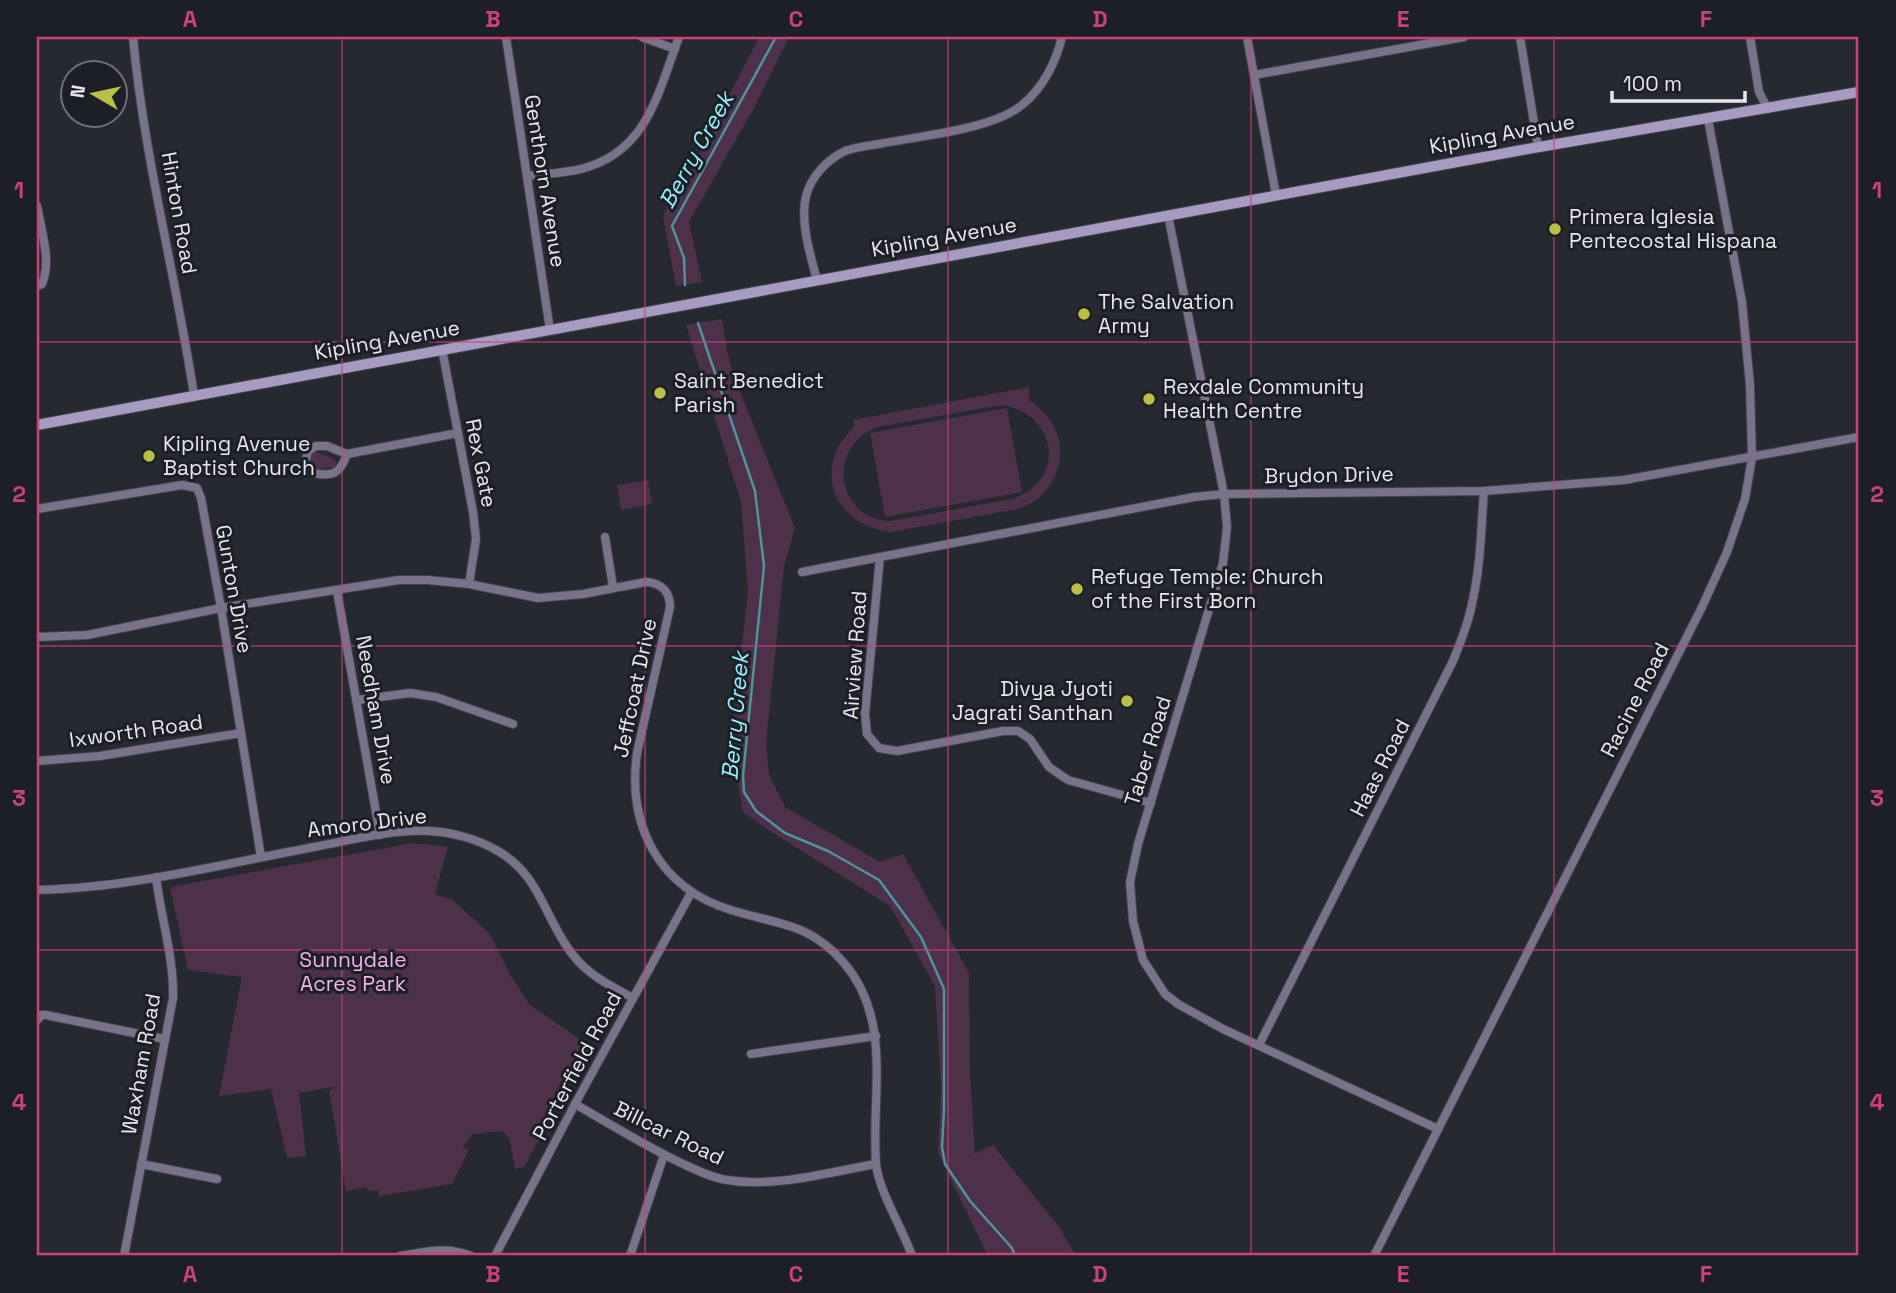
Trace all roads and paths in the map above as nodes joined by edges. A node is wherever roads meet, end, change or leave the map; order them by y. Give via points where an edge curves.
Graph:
1 (133, 37) edge
2 (506, 37) edge
3 (642, 37) edge
4 (679, 37) edge
5 (1062, 37) edge
6 (1247, 37) edge
7 (1464, 37) edge
8 (1520, 37) edge
9 (1749, 37) edge
10 (675, 49) junction
11 (1254, 75) junction
12 (1859, 92) edge
13 (1768, 109) junction
14 (1708, 119) junction
15 (1538, 147) junction
16 (527, 176) junction
17 (1276, 195) junction
18 (37, 206) edge
19 (1168, 215) junction
20 (817, 280) junction
21 (37, 286) edge
22 (550, 330) junction
23 (442, 349) junction
24 (194, 395) junction
25 (37, 425) edge
26 (458, 433) junction
27 (1859, 437) edge
28 (347, 454) junction
29 (1752, 458) junction
30 (1483, 491) junction
31 (1224, 494) junction
32 (37, 509) edge
33 (604, 537) dead end
34 (880, 557) junction
35 (802, 572) dead end
36 (469, 584) junction
37 (613, 587) junction
38 (337, 591) junction
39 (221, 608) junction
40 (37, 637) edge
41 (356, 700) junction
42 (513, 724) dead end
43 (241, 733) junction
44 (37, 761) edge
45 (1151, 803) junction
46 (380, 835) junction
47 (261, 857) junction
48 (156, 877) junction
49 (37, 890) edge
50 (691, 893) junction
51 (633, 998) junction
52 (37, 1020) edge
53 (876, 1036) junction
54 (164, 1039) junction
55 (1259, 1045) junction
56 (751, 1054) dead end
57 (575, 1104) junction
58 (1438, 1129) junction
59 (664, 1155) junction
60 (141, 1164) junction
61 (876, 1164) junction
62 (217, 1179) dead end
63 (124, 1256) edge
64 (400, 1256) edge
65 (471, 1256) edge
66 (495, 1256) edge
67 (630, 1256) edge
68 (912, 1256) edge
69 (1374, 1256) edge

1 - 24 street, Hinton Road
2 - 16 street, Genthorn Avenue
3 - 10 street
4 - 10 street
5 - 20 street via 1042,83 1021,106 986,124 845,151 823,166 806,196 804,217
6 - 11 street
7 - 11 street
8 - 15 street
9 - 13 street via 1759,92
10 - 16 street via 648,119 623,148 581,169
11 - 17 street
12 - 13 main road, Kipling Avenue
13 - 14 main road, Kipling Avenue
14 - 15 main road, Kipling Avenue
14 - 29 street, Racine Road via 1742,302
15 - 17 main road, Kipling Avenue
16 - 22 street, Genthorn Avenue
17 - 19 main road, Kipling Avenue
18 - 21 street via 46,256 46,274
19 - 20 main road, Kipling Avenue
19 - 31 street, Taber Road
20 - 22 main road, Kipling Avenue
22 - 23 main road, Kipling Avenue
23 - 24 main road, Kipling Avenue
23 - 26 street, Rex Gate
24 - 25 main road, Kipling Avenue
26 - 28 street
26 - 36 street, Rex Gate via 475,539
27 - 29 street, Brydon Drive
28 - 28 street via 316,446 308,451 305,463 312,473 335,473
29 - 30 street, Brydon Drive via 1624,480
29 - 58 street, Racine Road via 1745,499 1707,596
30 - 31 street, Brydon Drive
30 - 55 street, Haas Road via 1479,567 1453,662
31 - 34 street, Brydon Drive
31 - 45 street, Taber Road via 1223,563
32 - 39 street, Gunton Drive via 182,485 197,488
33 - 37 street
34 - 35 street, Brydon Drive
34 - 45 street, Airview Road via 865,714 867,734 879,748 897,751 1018,732 1030,739 1049,767 1068,780
36 - 37 street, Jeffcoat Drive via 538,598
36 - 38 street, Jeffcoat Drive via 399,580
37 - 50 street, Jeffcoat Drive via 652,583 663,588 670,599 637,753 635,790 638,816 651,847
38 - 39 street, Jeffcoat Drive
38 - 41 street, Needham Drive
39 - 40 street, Jeffcoat Drive via 87,635
39 - 43 street, Gunton Drive
41 - 42 street via 410,693 436,697
41 - 46 street, Needham Drive
43 - 44 street, Ixworth Road via 100,756
43 - 47 street, Gunton Drive
45 - 55 street, Taber Road via 1130,881 1133,921 1143,960 1165,994 1178,1004
46 - 47 street, Amoro Drive
46 - 51 street, Amoro Drive via 428,831 494,848 529,877 583,967
47 - 48 street, Amoro Drive
48 - 49 street, Amoro Drive
48 - 54 street, Waxham Road via 173,980
50 - 51 street, Porterfield Road
50 - 53 street, Jeffcoat Drive via 733,911 786,923 823,943 856,979
51 - 57 street, Porterfield Road
52 - 54 street via 46,1014
53 - 56 street
53 - 61 street, Jeffcoat Drive
54 - 60 street, Waxham Road
55 - 58 street, Taber Road
57 - 59 street, Billcar Road
57 - 66 street, Porterfield Road
58 - 69 street, Racine Road
59 - 61 street, Billcar Road via 710,1177 753,1183
59 - 67 street
60 - 62 street
60 - 63 street, Waxham Road
61 - 68 street, Jeffcoat Drive
64 - 65 street via 443,1250

